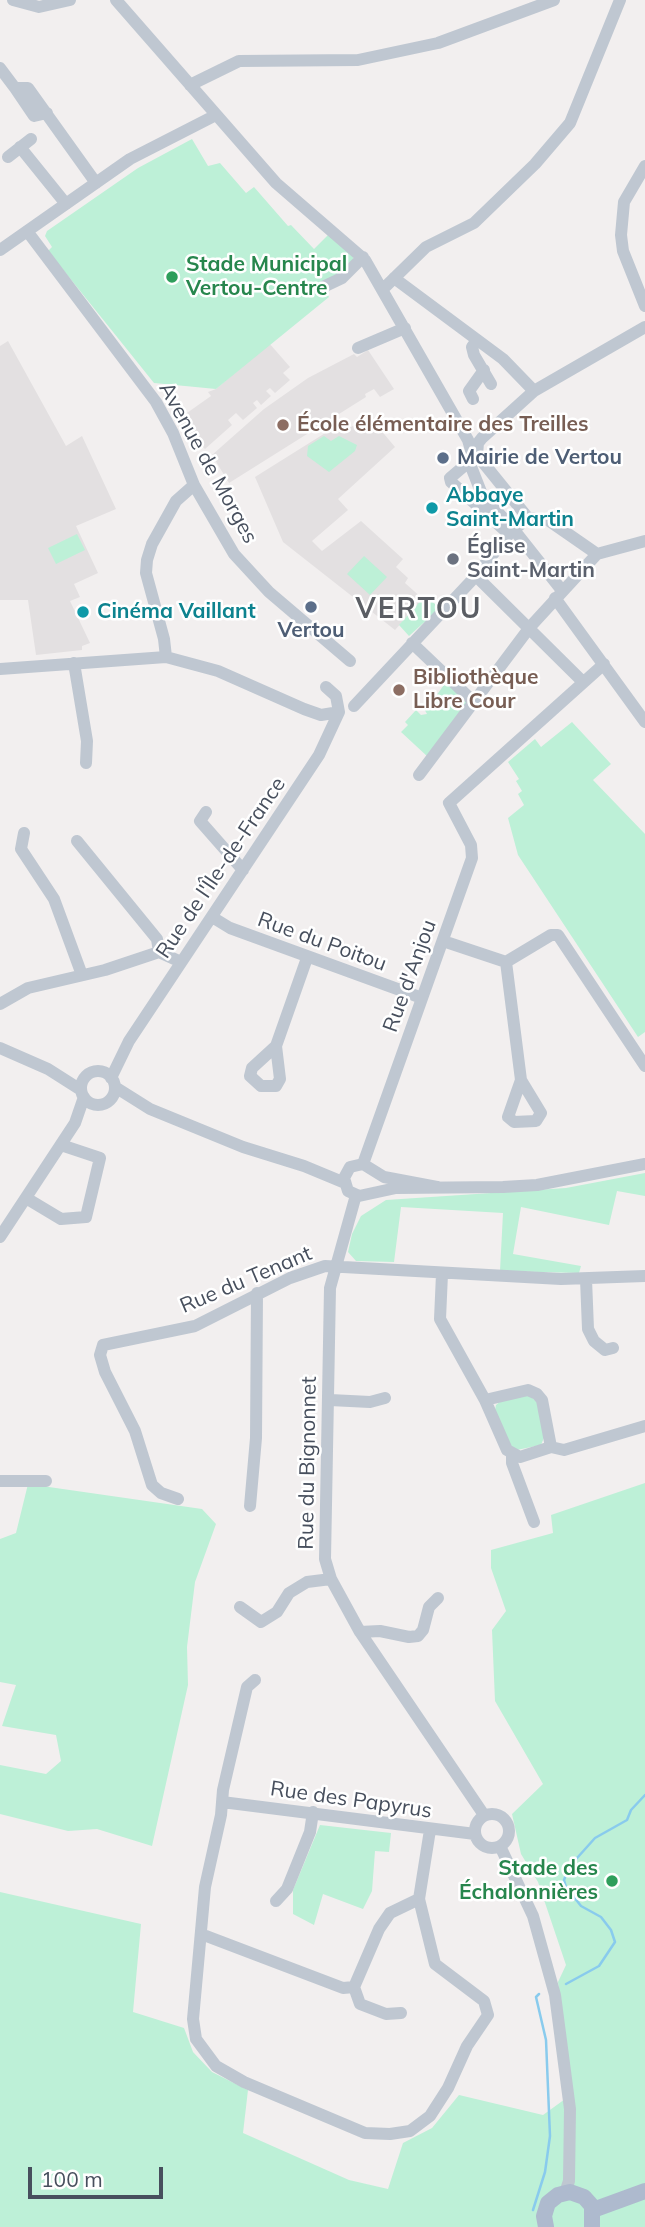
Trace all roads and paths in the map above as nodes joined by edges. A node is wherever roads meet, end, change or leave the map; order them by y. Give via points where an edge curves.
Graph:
1 (6, 0) edge
2 (13, 0) edge
3 (70, 0) edge
4 (116, 0) edge
5 (554, 0) edge
6 (620, 0) edge
7 (0, 3) edge
8 (0, 68) edge
9 (190, 85) junction
10 (216, 115) junction
11 (32, 139) dead end
12 (20, 147) junction
13 (8, 157) dead end
14 (645, 166) edge
15 (96, 183) junction
16 (66, 204) junction
17 (27, 231) junction
18 (0, 250) edge
19 (361, 255) junction
20 (394, 277) junction
21 (380, 283) junction
22 (323, 287) dead end
23 (645, 306) edge
24 (645, 327) edge
25 (405, 328) junction
26 (477, 340) junction
27 (358, 348) dead end
28 (484, 370) junction
29 (491, 384) dead end
30 (534, 391) junction
31 (473, 399) dead end
32 (473, 452) junction
33 (194, 485) junction
34 (497, 488) dead end
35 (479, 498) junction
36 (528, 517) junction
37 (510, 528) junction
38 (645, 541) edge
39 (597, 554) junction
40 (479, 573) junction
41 (557, 593) junction
42 (530, 627) junction
43 (412, 643) junction
44 (166, 657) junction
45 (350, 661) dead end
46 (74, 663) junction
47 (604, 664) junction
48 (0, 669) edge
49 (582, 681) junction
50 (326, 687) dead end
51 (475, 704) junction
52 (354, 706) dead end
53 (339, 712) junction
54 (645, 722) edge
55 (86, 763) dead end
56 (419, 775) dead end
57 (206, 812) dead end
58 (24, 833) dead end
59 (78, 841) dead end
60 (243, 870) junction
61 (212, 917) junction
62 (443, 941) junction
63 (159, 952) junction
64 (307, 958) junction
65 (181, 962) junction
66 (506, 962) junction
67 (82, 975) junction
68 (2, 997) edge
69 (422, 998) junction
70 (129, 1041) junction
71 (276, 1046) dead end
72 (0, 1048) edge
73 (644, 1063) edge
74 (48, 1069) junction
75 (99, 1071) junction
76 (86, 1076) junction
77 (520, 1080) dead end
78 (113, 1083) junction
79 (82, 1093) junction
80 (102, 1103) junction
81 (150, 1109) junction
82 (75, 1123) junction
83 (61, 1145) junction
84 (363, 1164) junction
85 (645, 1164) edge
86 (304, 1166) junction
87 (348, 1169) junction
88 (375, 1172) junction
89 (345, 1183) junction
90 (437, 1187) junction
91 (373, 1191) junction
92 (356, 1195) junction
93 (26, 1198) junction
94 (0, 1237) edge
95 (334, 1267) junction
96 (442, 1274) junction
97 (645, 1276) edge
98 (586, 1279) junction
99 (257, 1293) junction
100 (613, 1348) dead end
101 (385, 1398) dead end
102 (330, 1400) junction
103 (485, 1400) junction
104 (645, 1426) edge
105 (551, 1447) junction
106 (512, 1455) junction
107 (0, 1480) edge
108 (46, 1481) dead end
109 (178, 1499) dead end
110 (250, 1506) dead end
111 (534, 1522) dead end
112 (331, 1579) junction
113 (438, 1598) dead end
114 (240, 1607) dead end
115 (360, 1632) junction
116 (256, 1679) dead end
117 (222, 1802) junction
118 (313, 1812) junction
119 (484, 1815) junction
120 (430, 1830) junction
121 (475, 1834) junction
122 (500, 1846) junction
123 (419, 1899) junction
124 (276, 1901) dead end
125 (201, 1934) junction
126 (354, 1987) junction
127 (401, 2013) dead end
128 (645, 2191) edge
129 (565, 2193) junction
130 (593, 2219) edge
131 (544, 2227) edge

1 - 7 street
2 - 3 street via 39,7
4 - 9 street
5 - 9 street via 438,43 358,60 239,61
6 - 20 street via 570,122 535,164 474,223 426,247
8 - 15 street via 15,88 27,88
9 - 10 street
10 - 15 street via 130,159
10 - 19 street via 276,183
11 - 12 street
12 - 13 street
12 - 16 street
14 - 23 street via 624,202 621,235
15 - 16 street
16 - 17 street
17 - 18 street
17 - 33 street, Avenue de Morges via 156,402
19 - 21 street
19 - 22 street via 342,278
20 - 21 street via 383,273
20 - 26 street
21 - 25 street
24 - 30 street
25 - 27 street
25 - 32 street
26 - 28 street via 472,347
26 - 30 street
28 - 29 street
28 - 31 street via 469,391
30 - 32 street
32 - 35 street
32 - 36 street
32 - 37 street via 451,482
33 - 44 street via 176,501 147,560
33 - 45 street, Avenue de Morges via 244,566
34 - 35 street
35 - 37 street
36 - 37 street
36 - 39 street via 548,520
37 - 40 street
37 - 41 street
38 - 39 street
39 - 41 street
40 - 42 street via 480,580
40 - 43 street
41 - 42 street
41 - 47 street
42 - 49 street
42 - 51 street
43 - 51 street
43 - 52 street
44 - 46 street
44 - 53 street via 218,671 321,715
46 - 48 street
46 - 55 street via 87,741
47 - 49 street
47 - 54 street
49 - 62 street, Rue d'Anjou via 449,803 471,845 472,858
50 - 53 street via 336,696
51 - 56 street
53 - 60 street, Rue de l'Île-de-France via 319,755
57 - 60 street via 200,821
58 - 67 street via 22,849 54,899
59 - 63 street via 156,939
60 - 61 street, Rue de l'Île-de-France
61 - 64 street, Rue du Poitou
61 - 65 street, Rue de l'Île-de-France
62 - 66 street
62 - 69 street, Rue d'Anjou
63 - 65 street
63 - 67 street
64 - 69 street, Rue du Poitou
64 - 71 street
65 - 70 street, Rue de l'Île-de-France
66 - 73 street via 556,934
66 - 77 street
67 - 68 street
69 - 84 street, Rue d'Anjou
70 - 75 street, Rue de l'Île-de-France
70 - 78 street, Rue de l'Île-de-France
72 - 74 street
74 - 76 street
74 - 79 street
75 - 76 street
75 - 78 street
76 - 79 street
78 - 80 street, Rue de l'Île-de-France
78 - 81 street
79 - 80 street
79 - 82 street
80 - 81 street
80 - 82 street
81 - 86 street
82 - 83 street
83 - 93 street
83 - 93 street via 100,1158 86,1217 61,1219
84 - 87 street
84 - 88 street
85 - 90 street via 537,1185
86 - 87 street
86 - 89 street
87 - 89 street
88 - 90 street
88 - 91 street
89 - 92 street
90 - 91 street
91 - 92 street
92 - 95 street, Rue du Bignonnet
93 - 94 street
95 - 96 street, Rue du Tenant
95 - 99 street, Rue du Tenant via 317,1267
95 - 102 street, Rue du Bignonnet
96 - 98 street, Rue du Tenant
96 - 103 street via 440,1319
97 - 98 street, Rue du Tenant
98 - 100 street via 588,1329 605,1350
99 - 109 street, Rue du Tenant via 195,1326 103,1345 100,1355 105,1372 135,1431 152,1485
99 - 110 street via 256,1438
101 - 102 street
102 - 112 street, Rue du Bignonnet via 323,1543
103 - 105 street via 528,1390 537,1394
103 - 106 street
104 - 105 street via 564,1450
105 - 106 street via 520,1457
106 - 111 street
107 - 108 street
112 - 114 street via 298,1587 277,1612 261,1622
112 - 115 street, Rue du Bignonnet
113 - 115 street via 429,1607 418,1636
115 - 119 street, Rue du Bignonnet
116 - 117 street via 247,1688
117 - 118 street, Rue des Papyrus
117 - 125 street
118 - 120 street, Rue des Papyrus
118 - 124 street via 292,1878
119 - 121 street via 476,1823
119 - 122 street via 495,1813 508,1823 508,1839
120 - 121 street, Rue des Papyrus
120 - 123 street
121 - 122 street via 484,1846
122 - 129 street via 533,1916 558,2011 570,2109
123 - 125 street via 435,1964 484,2001 488,2015 430,2116 410,2131 365,2133 216,2066 196,2039 193,2019
123 - 126 street via 390,1913
125 - 126 street via 343,1988
126 - 127 street via 360,2004 386,2014
128 - 130 main road
129 - 130 main road via 584,2197
129 - 131 main road via 548,2203

